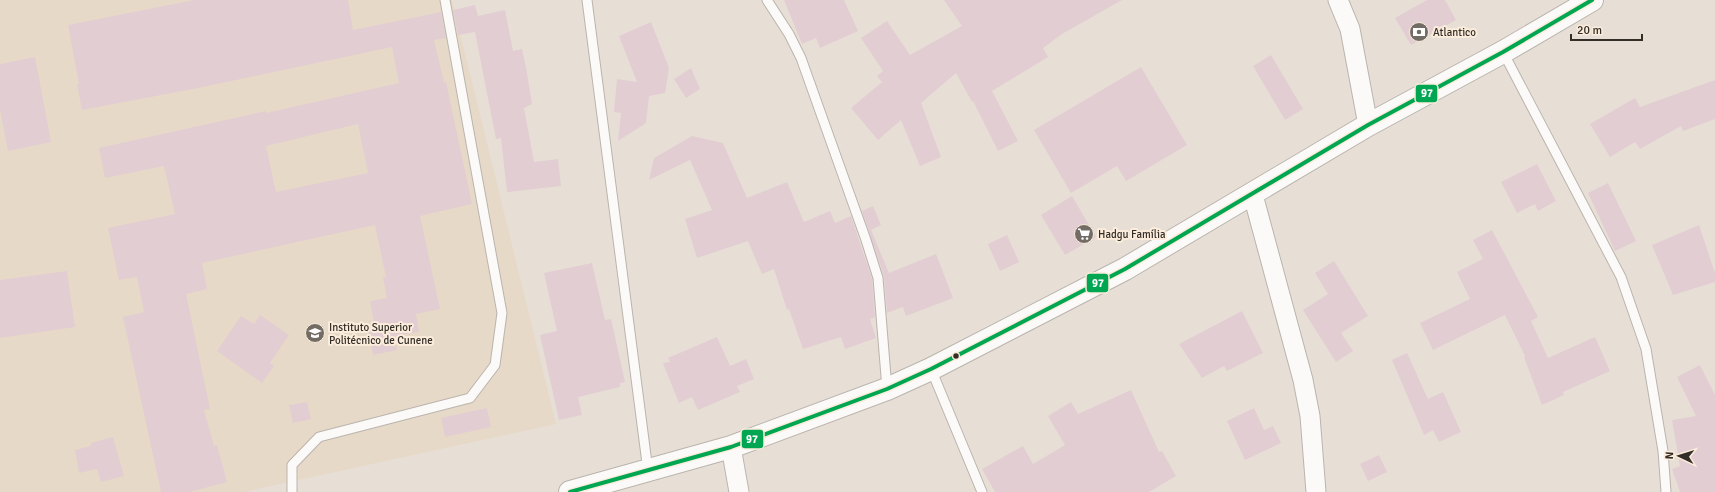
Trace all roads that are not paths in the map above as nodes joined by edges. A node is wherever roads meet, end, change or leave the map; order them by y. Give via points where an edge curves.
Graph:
1 (445, 0) edge
2 (587, 0) edge
3 (767, 0) edge
4 (1338, 0) edge
5 (1592, 0) edge
6 (1503, 52) junction
7 (1368, 125) junction
8 (1253, 195) junction
9 (931, 369) junction
10 (887, 389) junction
11 (731, 447) junction
12 (648, 471) junction
13 (292, 492) edge
14 (570, 492) edge
15 (738, 492) edge
16 (982, 492) edge
17 (1316, 492) edge
18 (1666, 492) edge

1 - 13 lane via 502,313 495,366 470,398 319,437 292,465
2 - 12 lane
3 - 10 lane via 801,58 878,278
4 - 7 street via 1350,29
5 - 6 main road
6 - 7 main road
6 - 18 lane via 1621,277 1646,349 1663,451
7 - 8 main road
8 - 9 main road via 1125,269
8 - 17 street via 1303,380 1310,416
9 - 10 main road
9 - 16 lane
10 - 11 main road
11 - 12 main road
11 - 15 street
12 - 14 main road

